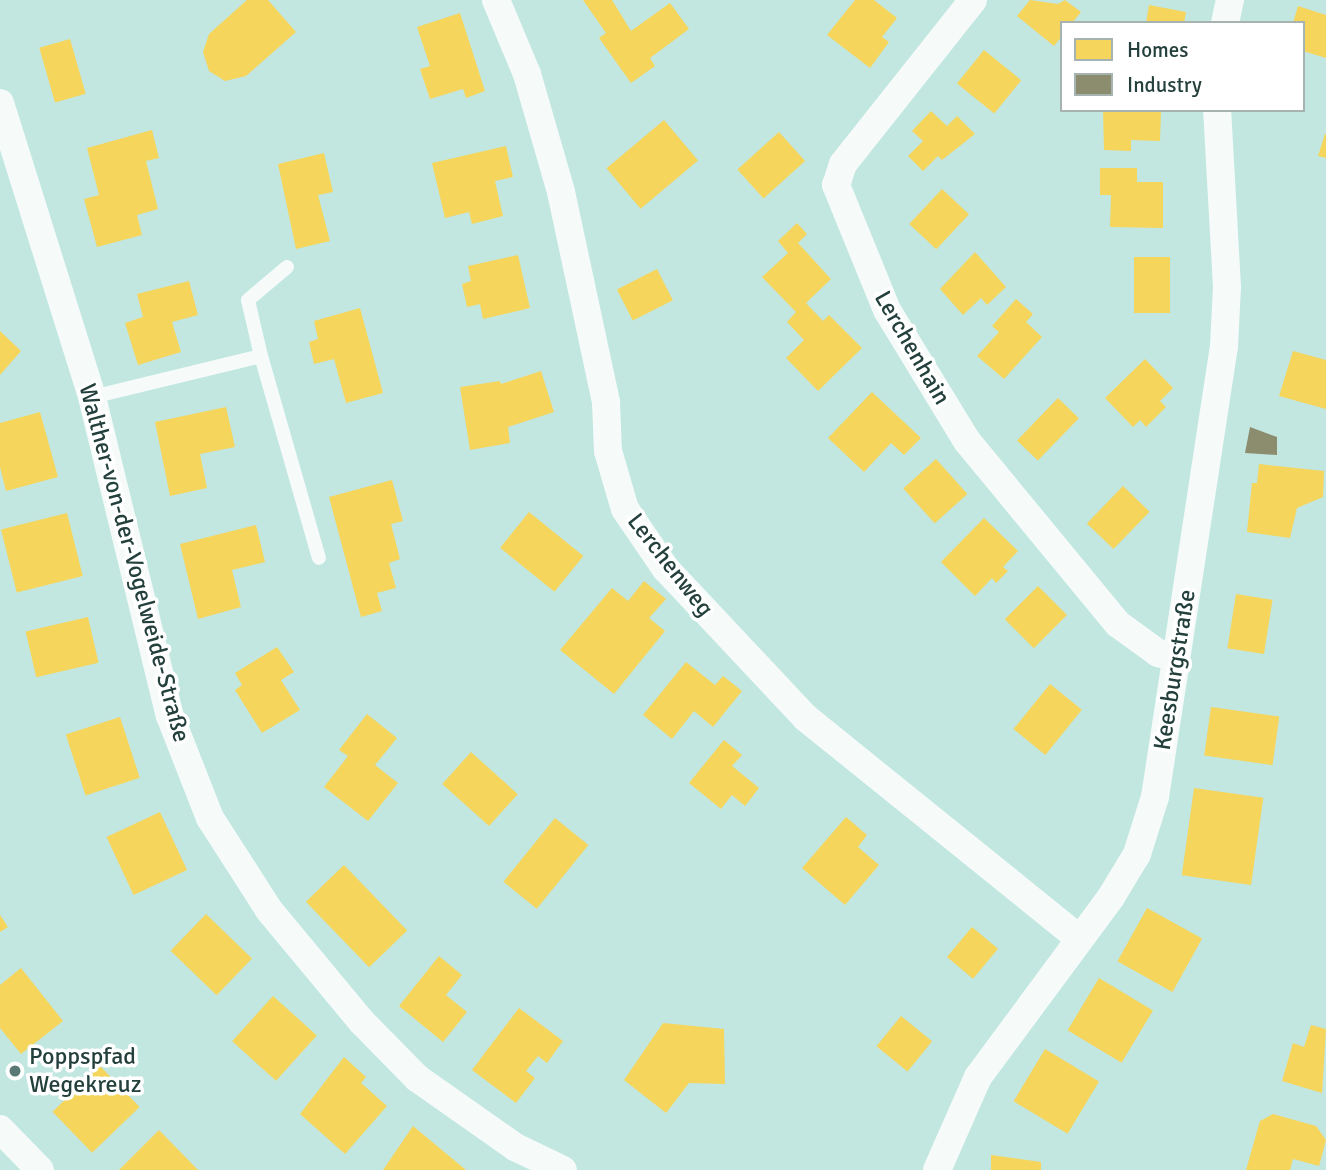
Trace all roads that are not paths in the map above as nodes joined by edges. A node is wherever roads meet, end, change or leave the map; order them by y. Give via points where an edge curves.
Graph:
1 (496, 0) edge
2 (973, 0) edge
3 (1230, 0) edge
4 (1225, 21) edge
5 (0, 103) edge
6 (1217, 112) edge
7 (287, 267) dead end
8 (261, 356) junction
9 (92, 397) junction
10 (319, 558) dead end
11 (1175, 657) junction
12 (1080, 939) junction
13 (2, 1136) edge
14 (40, 1170) edge
15 (563, 1170) edge
16 (937, 1170) edge

1 - 12 street, Lerchenweg via 527,74 561,192 606,402 608,451 625,509 666,569 806,718
2 - 11 street, Lerchenhain via 843,164 836,185 887,310 967,441 1118,624 1158,653
3 - 4 street
5 - 9 street, Walther-von-der-Vogelweide-Straße
6 - 11 street, Keesburgstraße via 1227,287 1224,346 1197,543
7 - 8 lane via 248,300
8 - 9 lane
8 - 10 lane
9 - 15 street, Walther-von-der-Vogelweide-Straße via 170,716 210,818 230,853 269,910 362,1022 417,1078 515,1147
11 - 12 street, Keesburgstraße via 1155,797 1137,854
12 - 16 street, Keesburgstraße via 978,1077
13 - 14 street

